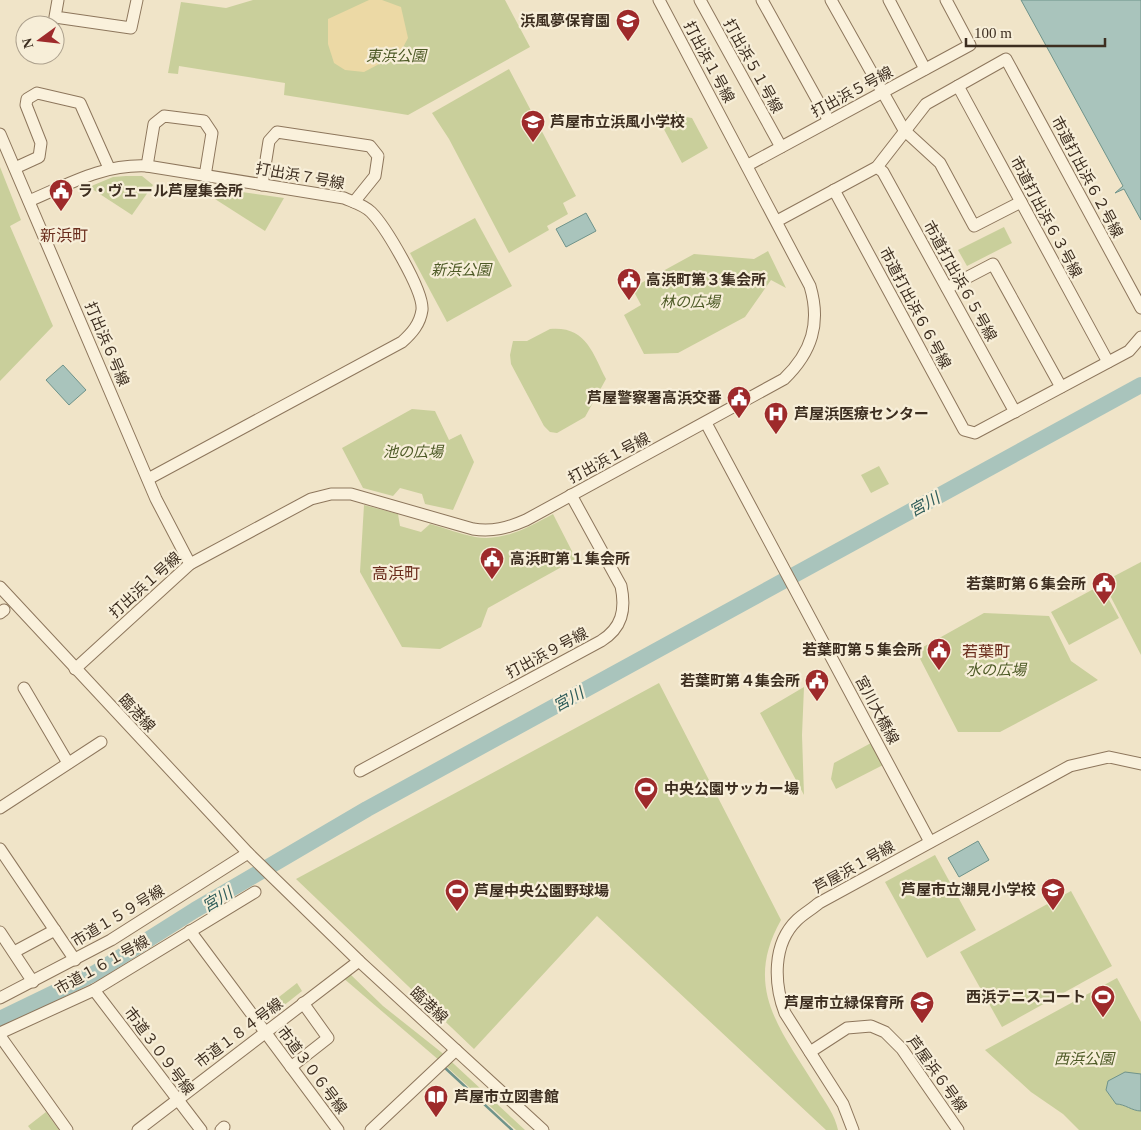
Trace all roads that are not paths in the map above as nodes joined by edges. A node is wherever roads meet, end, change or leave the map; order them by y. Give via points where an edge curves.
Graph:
1 (58, 0) edge
2 (137, 0) edge
3 (659, 0) edge
4 (700, 0) edge
5 (762, 0) edge
6 (831, 0) edge
7 (889, 0) edge
8 (946, 0) edge
9 (925, 69) junction
10 (958, 86) junction
11 (882, 92) junction
12 (829, 121) junction
13 (904, 130) junction
14 (0, 134) edge
15 (781, 147) junction
16 (748, 165) junction
17 (147, 166) junction
18 (877, 167) junction
19 (15, 168) junction
20 (109, 168) junction
21 (205, 176) junction
22 (262, 185) junction
23 (834, 190) junction
24 (29, 201) junction
25 (354, 202) junction
26 (1021, 202) junction
27 (777, 221) junction
28 (947, 288) junction
29 (1141, 308) edge
30 (1141, 337) edge
31 (1108, 362) junction
32 (1061, 387) junction
33 (1014, 412) junction
34 (706, 423) junction
35 (148, 479) junction
36 (572, 495) junction
37 (190, 564) junction
38 (0, 587) edge
39 (75, 669) junction
40 (24, 688) dead end
41 (101, 742) dead end
42 (68, 764) junction
43 (1141, 764) edge
44 (360, 771) dead end
45 (0, 808) edge
46 (930, 842) junction
47 (0, 849) edge
48 (251, 855) junction
49 (255, 892) dead end
50 (55, 930) junction
51 (190, 931) junction
52 (0, 932) edge
53 (14, 952) junction
54 (75, 960) junction
55 (360, 961) junction
56 (33, 982) junction
57 (94, 990) junction
58 (0, 998) edge
59 (303, 1003) junction
60 (265, 1032) junction
61 (0, 1035) edge
62 (456, 1050) junction
63 (810, 1052) junction
64 (291, 1067) junction
65 (177, 1100) junction
66 (67, 1130) edge
67 (138, 1130) edge
68 (201, 1130) edge
69 (338, 1130) edge
70 (372, 1130) edge
71 (543, 1130) edge
72 (853, 1130) edge
73 (958, 1130) edge

1 - 2 street via 55,17 131,28
3 - 16 street, 打出浜１号線
4 - 15 street, 打出浜５１号線
5 - 12 street
6 - 11 street
7 - 9 street
8 - 9 street, 打出浜５号線 via 970,45
9 - 11 street, 打出浜５号線
10 - 13 street via 926,104
10 - 26 street, 市道打出浜６３号線
10 - 29 street, 市道打出浜６２号線 via 1006,59
11 - 12 street, 打出浜５号線
11 - 13 street
12 - 15 street, 打出浜５号線
13 - 18 street
13 - 26 street via 940,163 974,226
14 - 19 street, 打出浜６号線
15 - 16 street, 打出浜５号線
16 - 27 street, 打出浜１号線
17 - 20 street, 打出浜７号線
17 - 21 street, 打出浜７号線
17 - 21 street via 154,124 164,116 204,121 212,133
18 - 23 street
18 - 28 street, 市道打出浜６５号線 via 883,172
19 - 20 street via 39,157 41,144 26,105 27,99 37,94 80,103
19 - 24 street, 打出浜６号線
20 - 24 street, 打出浜７号線
21 - 22 street, 打出浜７号線
22 - 25 street, 打出浜７号線
22 - 25 street via 269,141 277,132 370,146 378,156 375,176
23 - 27 street
23 - 33 street, 市道打出浜６６号線 via 964,430 975,433
24 - 35 street, 打出浜６号線
25 - 35 street, 打出浜７号線 via 369,210 381,223 420,292 420,321 412,332 402,342
26 - 31 street, 市道打出浜６３号線
27 - 34 street, 打出浜１号線 via 805,273 814,301 816,316 810,343 784,379
28 - 32 street via 993,264
28 - 33 street, 市道打出浜６５号線
30 - 31 street via 1129,351
31 - 32 street
32 - 33 street
34 - 36 street, 打出浜１号線
34 - 46 street, 宮川大橋線
35 - 37 street, 打出浜６号線
36 - 37 street, 打出浜１号線 via 526,520 490,531 351,494 331,494 302,503
36 - 44 street, 打出浜９号線 via 621,586 624,602 617,628 601,641
37 - 39 street, 打出浜１号線
38 - 39 street, 臨港線
39 - 48 street, 臨港線
40 - 42 street
41 - 42 street
42 - 45 street
43 - 46 street, 芦屋浜１号線 via 1109,757 1070,766
46 - 63 street, 芦屋浜１号線 via 819,903 796,921 787,935 779,952 779,996 785,1013
47 - 50 street
48 - 54 street, 市道１５９号線
48 - 55 street, 臨港線
49 - 51 street, 市道１６１号線
50 - 53 street
50 - 54 street
51 - 57 street, 市道１６１号線
51 - 60 street, 市道３０６号線
52 - 53 street
53 - 56 street
54 - 56 street, 市道１５９号線
55 - 59 street, 市道１８４号線
55 - 62 street, 臨港線
56 - 58 street, 市道１５９号線
57 - 61 street, 市道１６１号線
57 - 65 street, 市道３０９号線
59 - 60 street, 市道１８４号線
59 - 64 street via 328,1038
60 - 64 street, 市道３０６号線
60 - 65 street, 市道１８４号線
61 - 66 street
62 - 70 street
62 - 71 street, 臨港線
63 - 72 street, 芦屋浜１号線 via 843,1104
63 - 73 street, 芦屋浜６号線 via 848,1028 871,1026 886,1032 902,1049
64 - 69 street, 市道３０６号線
65 - 67 street, 市道１８４号線
65 - 68 street, 市道３０９号線

